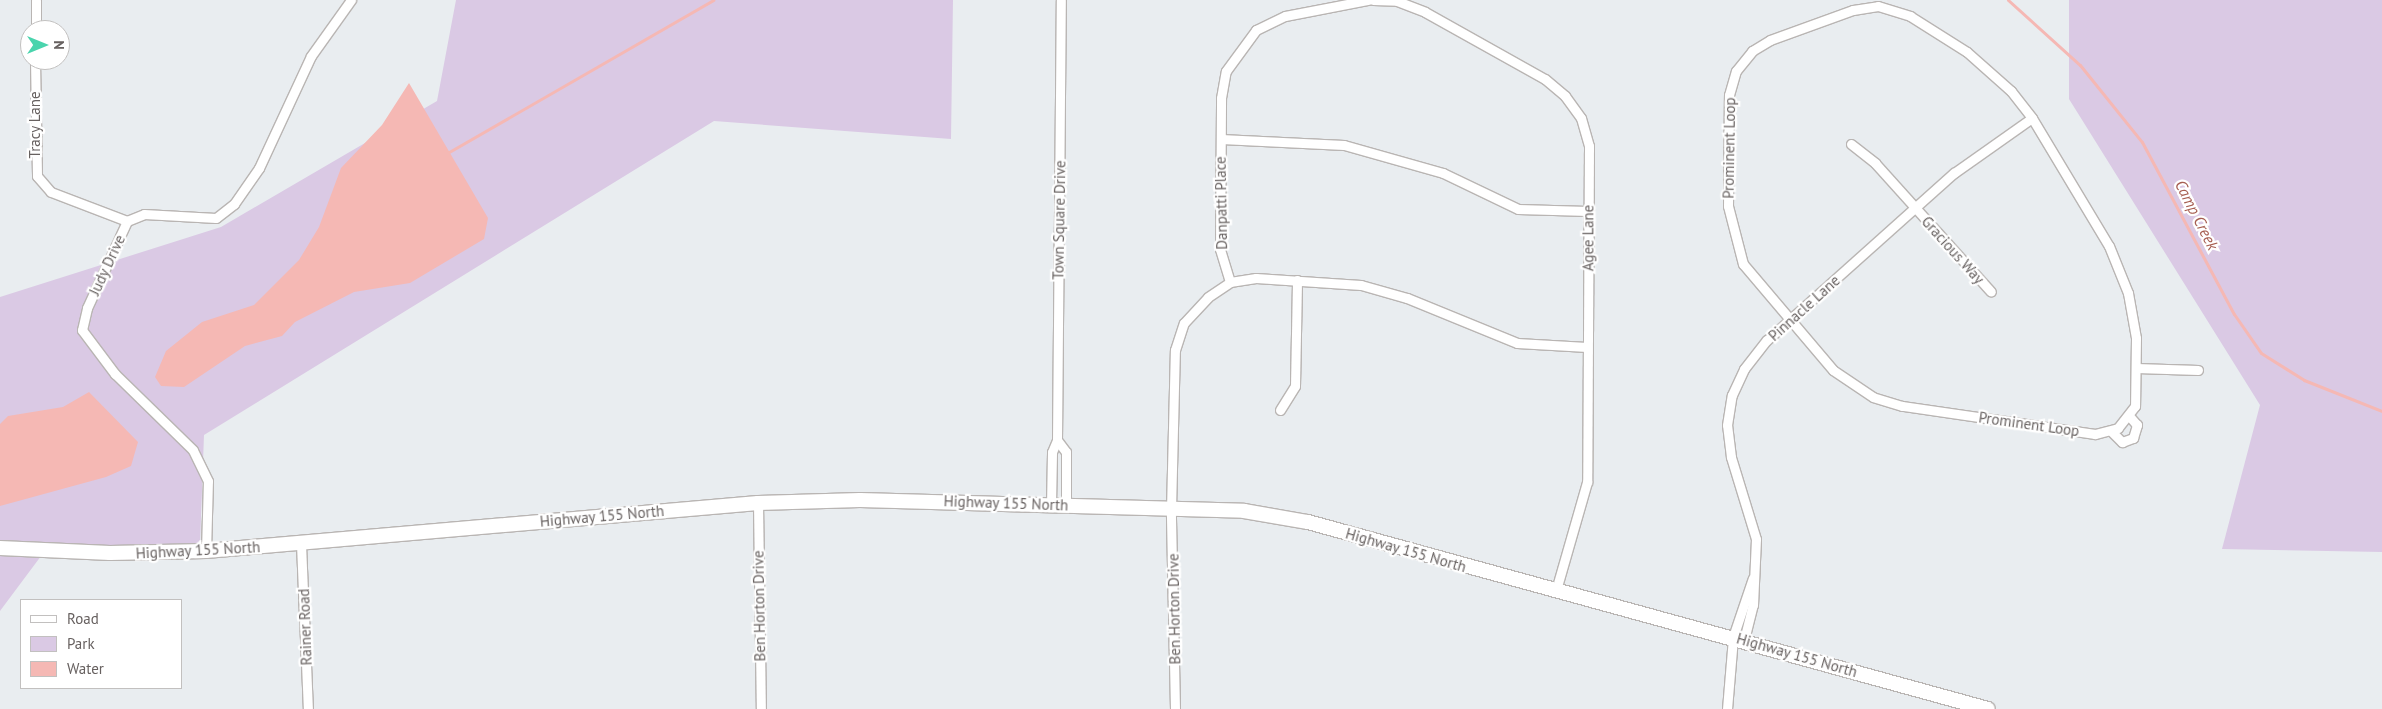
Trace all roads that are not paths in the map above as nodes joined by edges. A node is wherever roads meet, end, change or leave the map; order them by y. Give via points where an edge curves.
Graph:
1 (36, 0) edge
2 (351, 0) edge
3 (1061, 0) edge
4 (1368, 0) edge
5 (1373, 0) edge
6 (1384, 0) edge
7 (36, 20) edge
8 (35, 70) edge
9 (2032, 118) junction
10 (1221, 139) junction
11 (1851, 144) dead end
12 (1915, 208) junction
13 (1588, 211) junction
14 (127, 222) junction
15 (1296, 280) junction
16 (1230, 282) junction
17 (1991, 292) dead end
18 (1789, 321) junction
19 (1587, 347) junction
20 (2136, 368) junction
21 (2198, 370) dead end
22 (1280, 410) dead end
23 (2130, 417) junction
24 (2111, 431) junction
25 (1057, 440) junction
26 (758, 503) junction
27 (1051, 505) junction
28 (1066, 505) junction
29 (1171, 510) junction
30 (301, 544) junction
31 (0, 548) edge
32 (206, 551) junction
33 (1556, 590) junction
34 (1739, 638) junction
35 (308, 709) edge
36 (761, 709) edge
37 (1175, 709) edge
38 (1727, 709) edge
39 (1988, 709) edge

1 - 7 street
2 - 14 street, Judy Drive via 311,56 259,168 234,204 216,218 144,214
3 - 25 street, Town Square Drive
4 - 10 street, Danpatti Place via 1285,16 1256,30 1226,71
5 - 6 street
6 - 13 street, Agee Lane via 1425,12 1545,79 1566,96 1581,118 1589,146
8 - 14 street, Tracy Lane via 37,176 51,192
9 - 12 street, Pinnacle Lane via 1969,161
9 - 18 street, Prominent Loop via 1976,59 1910,16 1886,7 1854,10 1770,40 1752,51 1736,72 1729,95 1730,223 1748,272
9 - 20 street, Prominent Loop via 2119,268 2133,315
10 - 13 street via 1344,145 1443,172 1518,208
10 - 16 street, Danpatti Place via 1220,249
11 - 12 street, Gracious Way
12 - 17 street, Gracious Way
12 - 18 street, Pinnacle Lane
13 - 19 street, Agee Lane
14 - 32 street, Judy Drive via 86,308 82,330 115,374 193,450 208,481
15 - 16 street
15 - 19 street via 1361,285 1407,298 1517,343
15 - 22 street via 1295,386
16 - 29 street via 1208,297 1184,324 1175,350
18 - 24 street, Prominent Loop via 1841,377 1889,403 2095,434
18 - 34 street, Pinnacle Lane via 1748,362 1728,414 1731,457 1755,531 1755,574
19 - 33 street, Agee Lane via 1587,482
20 - 21 street
20 - 23 street, Prominent Loop via 2136,401
23 - 24 street
23 - 24 street, Prominent Loop via 2137,425 2133,438 2122,442
25 - 27 street, Town Square Drive via 1052,452
25 - 28 street, Town Square Drive via 1066,452
26 - 27 main road, Highway 155 North via 860,500
26 - 30 main road, Highway 155 North
26 - 36 street, Ben Horton Drive
27 - 28 main road, Highway 155 North
28 - 29 main road, Highway 155 North
29 - 33 main road, Highway 155 North via 1223,509 1287,517
29 - 37 street, Ben Horton Drive
30 - 32 main road, Highway 155 North
30 - 35 street, Rainer Road
31 - 32 main road, Highway 155 North via 110,553
33 - 34 main road, Highway 155 North
34 - 38 street, Pinnacle Lane
34 - 39 main road, Highway 155 North

